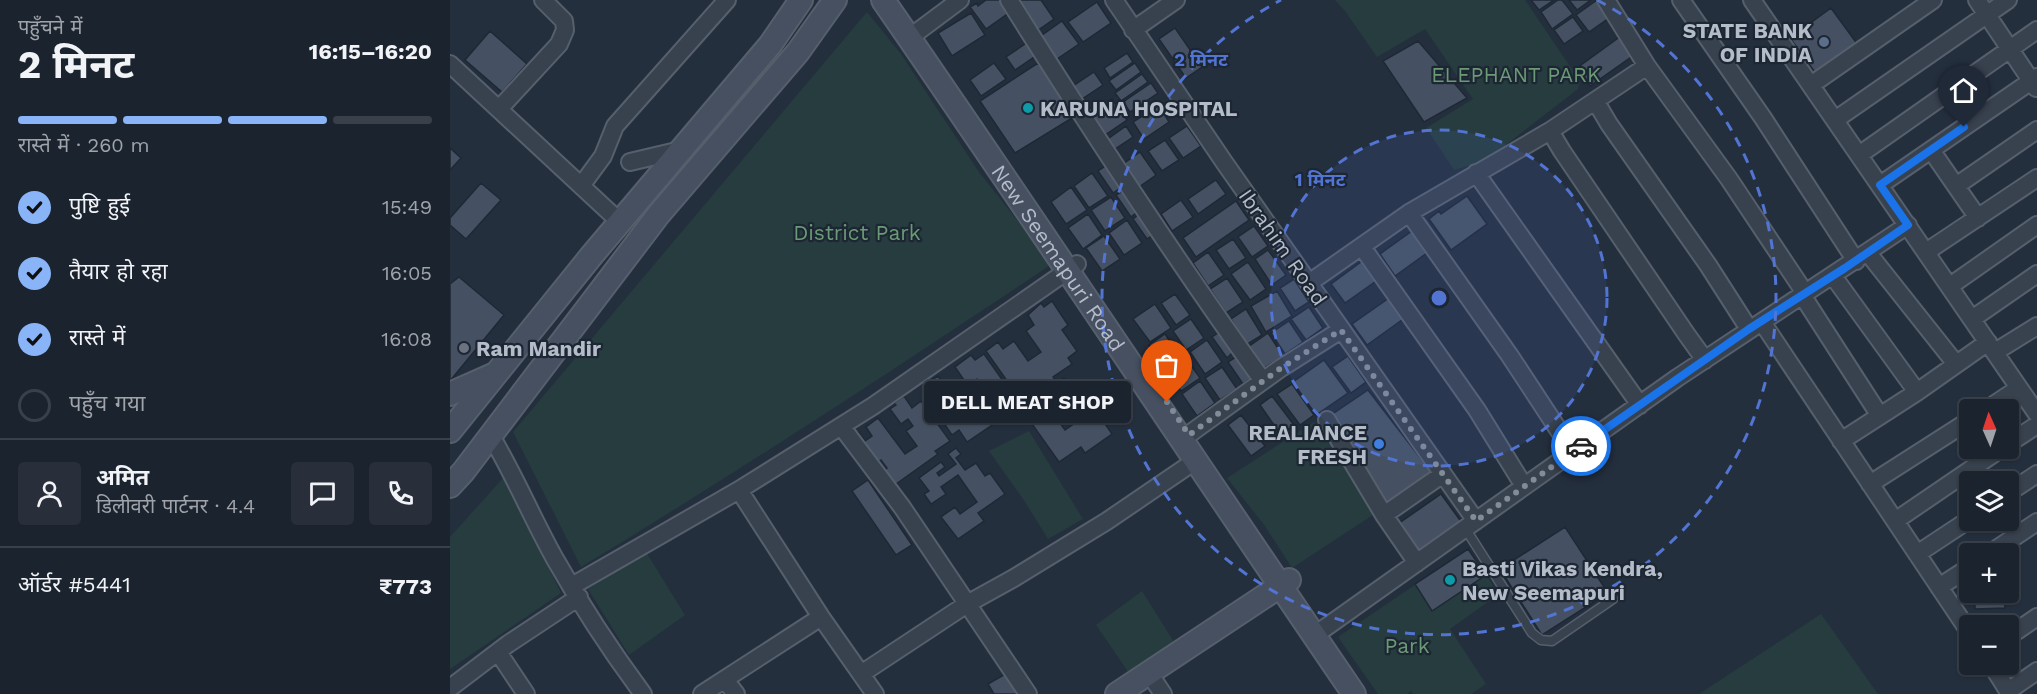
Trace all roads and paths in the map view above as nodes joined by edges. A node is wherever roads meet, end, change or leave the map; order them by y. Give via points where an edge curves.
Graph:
1 (543, 0) edge
2 (727, 0) edge
3 (801, 0) edge
4 (835, 0) edge
5 (883, 0) edge
6 (896, 0) edge
7 (960, 0) edge
8 (1009, 0) edge
9 (1114, 0) edge
10 (1176, 0) edge
11 (1606, 0) edge
12 (1681, 0) edge
13 (1752, 0) edge
14 (1933, 0) edge
15 (1977, 0) edge
16 (2008, 0) edge
17 (1987, 14) junction
18 (1133, 30) junction
19 (2037, 30) edge
20 (913, 34) junction
21 (2010, 48) junction
22 (450, 64) edge
23 (1647, 66) junction
24 (2035, 82) edge
25 (1811, 85) junction
26 (1596, 102) junction
27 (499, 109) junction
28 (1835, 120) junction
29 (2037, 130) edge
30 (1550, 131) junction
31 (681, 150) junction
32 (1931, 150) junction
33 (1859, 154) junction
34 (630, 162) dead end
35 (1476, 173) junction
36 (2037, 178) edge
37 (1880, 185) junction
38 (581, 186) junction
39 (1956, 186) junction
40 (1409, 213) junction
41 (1978, 218) junction
42 (620, 222) junction
43 (1908, 225) junction
44 (2037, 225) edge
45 (1362, 247) junction
46 (1926, 252) junction
47 (1862, 257) junction
48 (1072, 267) junction
49 (2037, 274) edge
50 (1833, 276) junction
51 (1309, 283) junction
52 (1950, 286) junction
53 (1803, 294) junction
54 (1972, 319) junction
55 (1756, 325) junction
56 (1341, 330) junction
57 (2035, 332) edge
58 (1992, 347) junction
59 (1705, 360) junction
60 (1956, 364) junction
61 (498, 372) junction
62 (1263, 381) junction
63 (2019, 388) junction
64 (1917, 392) junction
65 (450, 394) edge
66 (2002, 399) edge
67 (1640, 405) junction
68 (2037, 414) edge
69 (1880, 416) junction
70 (1327, 420) dead end
71 (2037, 425) edge
72 (452, 426) edge
73 (841, 426) junction
74 (1959, 427) edge
75 (2019, 437) edge
76 (1185, 438) junction
77 (488, 440) junction
78 (1841, 441) junction
79 (1573, 452) junction
80 (1986, 459) edge
81 (1195, 461) junction
82 (454, 473) edge
83 (1443, 474) junction
84 (2037, 474) edge
85 (1870, 484) junction
86 (1524, 486) junction
87 (2019, 486) edge
88 (739, 490) junction
89 (1384, 515) junction
90 (1895, 521) junction
91 (2037, 522) edge
92 (1471, 525) junction
93 (1959, 526) edge
94 (2006, 543) edge
95 (1917, 554) junction
96 (1416, 563) junction
97 (1959, 574) edge
98 (1284, 583) junction
99 (1939, 587) junction
100 (576, 592) junction
101 (1613, 599) dead end
102 (967, 604) junction
103 (821, 617) junction
104 (1959, 617) edge
105 (2037, 617) edge
106 (2019, 629) edge
107 (1322, 630) junction
108 (498, 652) junction
109 (2037, 671) edge
110 (1149, 673) junction
111 (861, 674) junction
112 (1998, 675) edge
113 (725, 680) junction
114 (450, 688) edge
115 (2009, 692) edge
116 (526, 694) edge
117 (643, 694) edge
118 (702, 694) edge
119 (736, 694) edge
120 (874, 694) edge
121 (1028, 694) edge
122 (1117, 694) edge
123 (1163, 694) edge
124 (1354, 694) edge
125 (1365, 694) edge

1 - 27 street via 564,21 563,37
2 - 38 street via 615,126 603,156
3 - 31 main road via 770,45
4 - 77 main road via 798,52 659,214
5 - 20 main road, New Seemapuri Road
6 - 20 main road, New Seemapuri Road
7 - 20 street
8 - 62 street via 1089,127
9 - 18 street, Ibrahim Road
10 - 18 street
11 - 23 street
12 - 47 street
13 - 25 street
14 - 25 street
15 - 17 street
16 - 17 street
17 - 21 street
17 - 28 street
18 - 51 street, Ibrahim Road
19 - 21 street
20 - 48 main road, New Seemapuri Road
21 - 24 street
21 - 33 street
22 - 27 street
23 - 26 street
23 - 53 street via 1729,179
24 - 32 street
25 - 28 street
26 - 30 street
26 - 55 street via 1708,265
27 - 38 street
28 - 33 street
29 - 39 street
30 - 35 street
30 - 59 street
31 - 34 street
31 - 42 main road
32 - 37 street
32 - 39 street
33 - 37 street
35 - 40 street
35 - 67 street
36 - 41 street
37 - 43 street
38 - 42 street
39 - 41 street
40 - 45 street
40 - 79 street
41 - 46 street
42 - 61 main road
43 - 46 street
43 - 47 street
44 - 52 street
45 - 51 street
45 - 86 street via 1477,410
46 - 52 street
47 - 50 street
47 - 60 street
48 - 73 street
48 - 76 main road, New Seemapuri Road
49 - 54 street
50 - 53 street
50 - 64 street
51 - 56 street, Ibrahim Road
52 - 54 street
53 - 55 street
53 - 69 street
54 - 58 street
55 - 59 street
55 - 78 street
56 - 62 street
56 - 83 street, Ibrahim Road
57 - 58 street
58 - 60 street
58 - 63 street
59 - 67 street
60 - 64 street
61 - 65 main road
61 - 72 main road
62 - 76 street
63 - 66 street
63 - 68 street
64 - 69 street
67 - 79 street
69 - 78 street
70 - 89 street
71 - 75 street
72 - 77 main road
73 - 88 street
73 - 102 street
74 - 85 street
76 - 81 main road, New Seemapuri Road
76 - 98 main road, New Seemapuri Road
77 - 82 main road
77 - 100 street via 510,467 554,558
78 - 85 street
79 - 86 street
80 - 90 street
81 - 98 main road, New Seemapuri Road
81 - 102 street via 1107,521
83 - 89 street
83 - 92 street, Ibrahim Road
84 - 87 street
85 - 90 street
86 - 92 street
88 - 100 street
88 - 103 street
89 - 96 street
90 - 95 street
91 - 94 street
92 - 96 street
92 - 101 lane via 1532,633 1541,640 1552,641
93 - 95 street
95 - 99 street
96 - 107 street
97 - 99 street
98 - 107 main road, New Seemapuri Road
98 - 110 main road
98 - 124 main road, New Seemapuri Road
99 - 104 street
100 - 108 street
100 - 117 street
102 - 111 street
102 - 121 street
103 - 111 street
103 - 113 street
105 - 106 street
107 - 125 main road, New Seemapuri Road
108 - 114 street
108 - 116 street
109 - 115 street
110 - 122 main road
110 - 123 street
111 - 120 street
112 - 115 street
113 - 118 street
113 - 119 street

